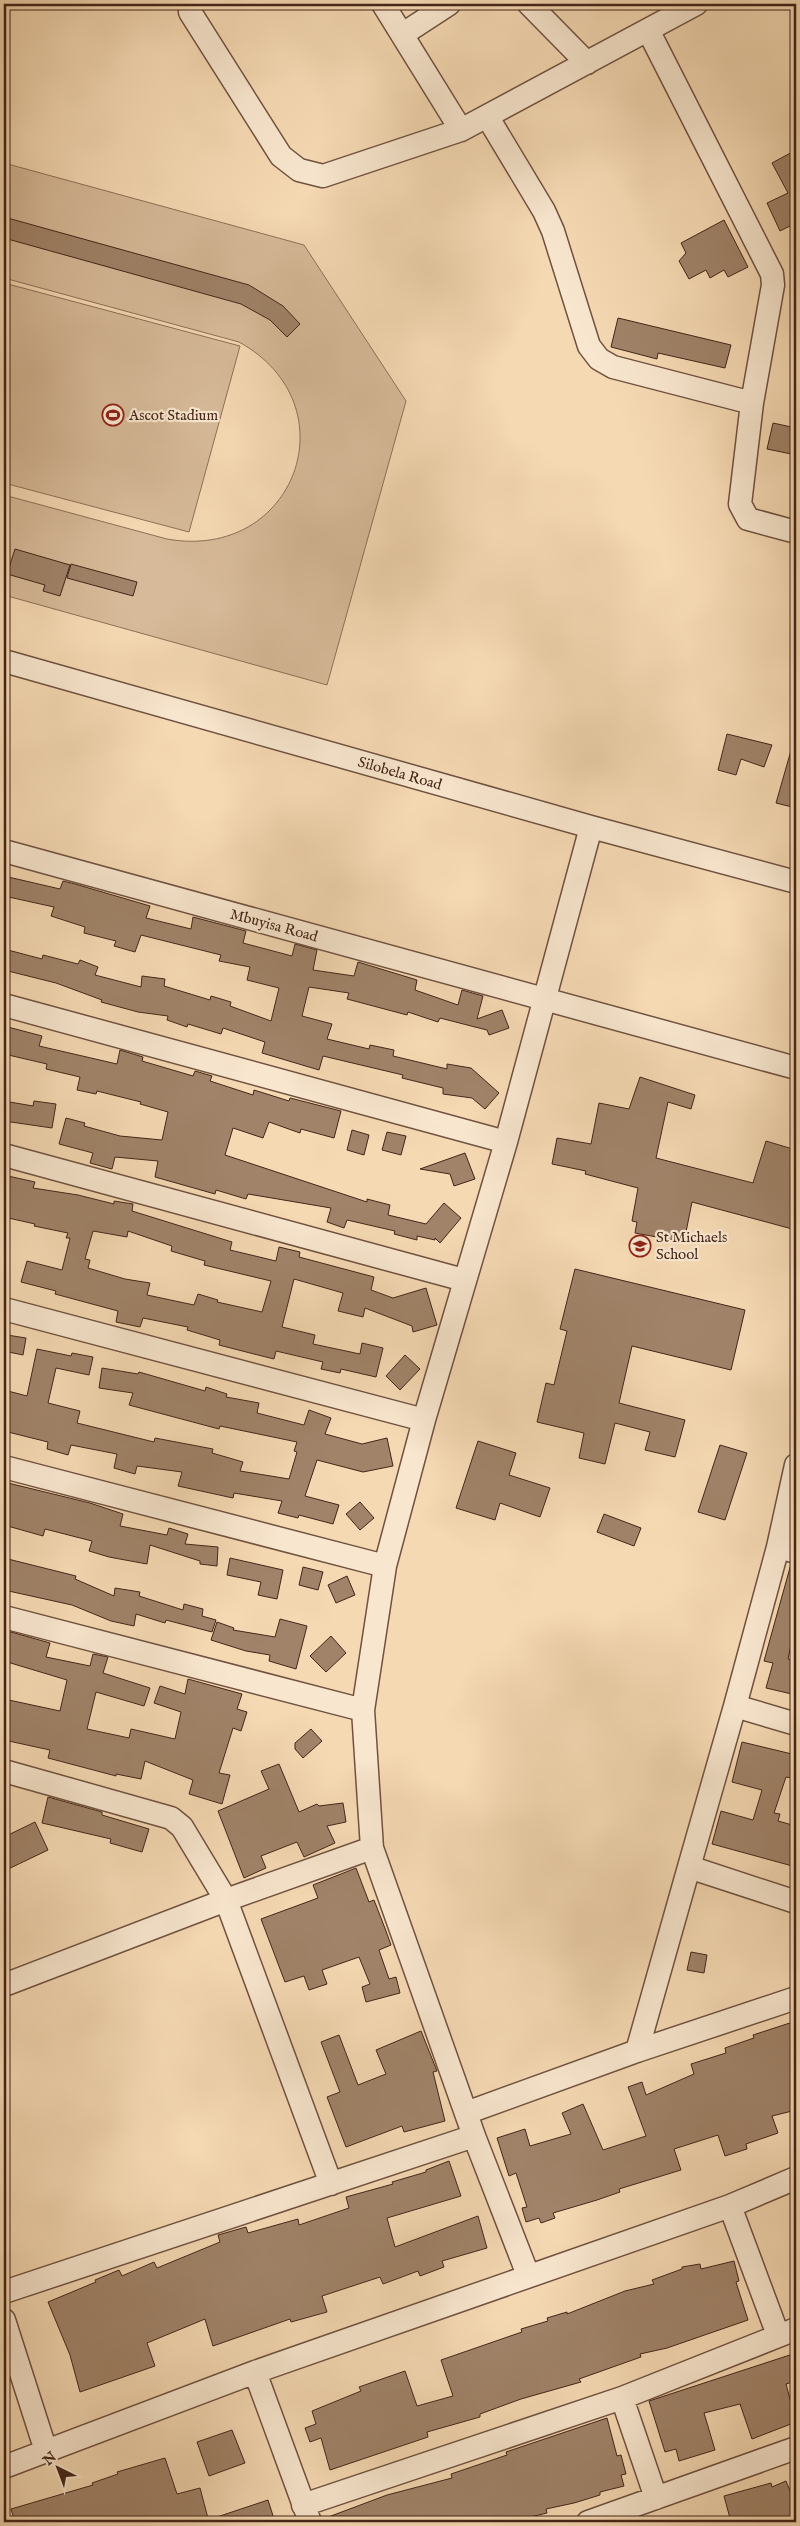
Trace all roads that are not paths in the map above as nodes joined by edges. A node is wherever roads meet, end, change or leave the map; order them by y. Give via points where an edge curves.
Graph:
1 (190, 4) edge
2 (383, 4) edge
3 (448, 4) edge
4 (529, 4) edge
5 (696, 4) edge
6 (666, 11) edge
7 (648, 30) junction
8 (403, 34) junction
9 (587, 63) junction
10 (488, 116) junction
11 (461, 130) junction
12 (752, 403) junction
13 (796, 532) edge
14 (4, 661) edge
15 (590, 827) junction
16 (4, 851) edge
17 (796, 882) edge
18 (544, 998) junction
19 (4, 1005) edge
20 (796, 1068) edge
21 (506, 1142) junction
22 (4, 1155) edge
23 (464, 1280) junction
24 (4, 1308) edge
25 (424, 1420) junction
26 (796, 1465) edge
27 (4, 1467) edge
28 (787, 1549) edge
29 (385, 1566) junction
30 (4, 1617) edge
31 (736, 1706) junction
32 (363, 1710) junction
33 (796, 1724) edge
34 (4, 1771) edge
35 (372, 1848) junction
36 (689, 1867) junction
37 (226, 1900) junction
38 (796, 1902) edge
39 (4, 1985) edge
40 (796, 1998) edge
41 (637, 2051) junction
42 (466, 2113) junction
43 (474, 2136) junction
44 (796, 2178) edge
45 (331, 2184) junction
46 (730, 2206) junction
47 (528, 2275) junction
48 (4, 2292) edge
49 (4, 2320) edge
50 (787, 2332) edge
51 (255, 2372) junction
52 (622, 2398) junction
53 (796, 2448) edge
54 (46, 2451) junction
55 (4, 2467) edge
56 (656, 2498) junction
57 (307, 2514) edge
58 (588, 2522) edge

1 - 11 street via 190,12 281,156 299,170 323,176
2 - 8 street
3 - 8 street
4 - 9 street
5 - 6 street
6 - 7 street
7 - 9 street
7 - 12 street via 772,274 773,285
8 - 11 street
9 - 10 street
10 - 11 street
10 - 12 street via 544,211 589,346 599,358 613,367
12 - 13 street via 740,504 748,519
14 - 15 street, Silobela Road
15 - 17 street, Silobela Road
15 - 18 street
16 - 18 street, Mbuyisa Road
18 - 20 street, Mbuyisa Road
18 - 21 street
19 - 21 street
21 - 23 street
22 - 23 street
23 - 25 street
24 - 25 street
25 - 29 street
26 - 28 street
27 - 29 street
28 - 31 street
29 - 32 street
30 - 32 street
31 - 33 street
31 - 36 street
32 - 35 street
34 - 37 street via 171,1818 182,1828
35 - 37 street
35 - 42 street
36 - 38 street
36 - 41 street
37 - 39 street
37 - 45 street
40 - 41 street
41 - 42 street
42 - 43 street
43 - 45 street
43 - 47 street
44 - 46 street
45 - 48 street
46 - 47 street
46 - 50 street
47 - 51 street
49 - 54 street
50 - 52 street
51 - 54 street
51 - 57 street
52 - 56 street
52 - 57 street
53 - 56 street
54 - 55 street
56 - 58 street

